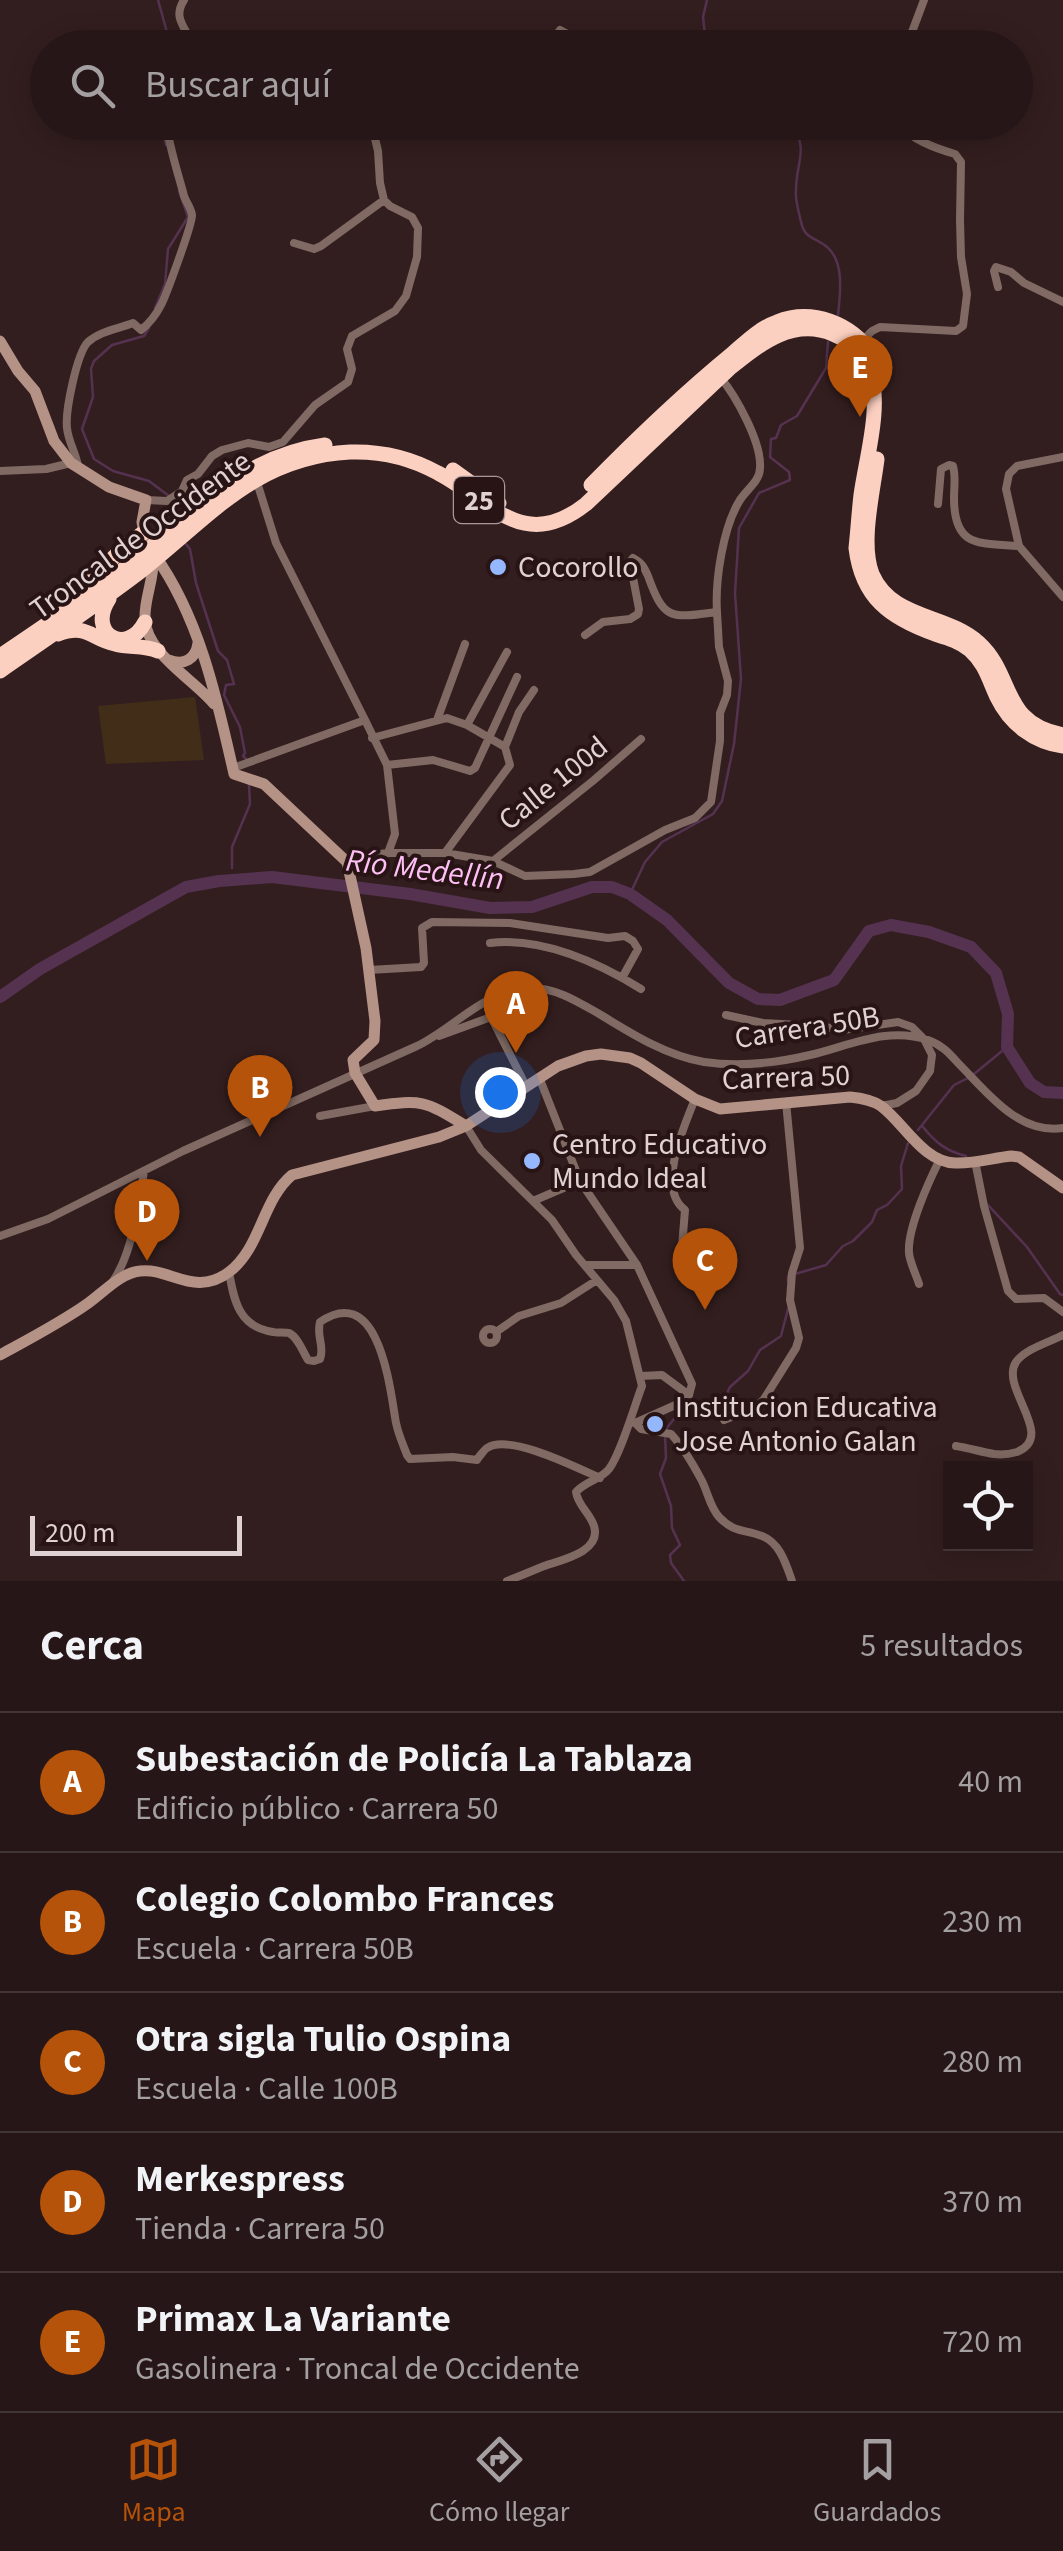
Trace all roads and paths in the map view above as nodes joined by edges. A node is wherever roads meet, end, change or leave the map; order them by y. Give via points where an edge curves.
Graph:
1 (184, 0) edge
2 (924, 0) edge
3 (186, 30) edge
4 (913, 30) edge
5 (171, 140) edge
6 (376, 140) edge
7 (917, 140) edge
8 (384, 200) junction
9 (294, 243) dead end
10 (998, 288) dead end
11 (1063, 302) edge
12 (862, 340) junction
13 (0, 341) edge
14 (720, 377) junction
15 (1063, 457) edge
16 (75, 465) junction
17 (0, 471) edge
18 (256, 479) junction
19 (146, 500) junction
20 (938, 504) dead end
21 (154, 545) junction
22 (1018, 546) junction
23 (137, 566) junction
24 (114, 591) junction
25 (148, 597) junction
26 (1063, 597) edge
27 (182, 603) junction
28 (717, 612) junction
29 (145, 622) junction
30 (585, 635) dead end
31 (198, 641) junction
32 (41, 642) junction
33 (465, 644) dead end
34 (508, 652) dead end
35 (0, 655) edge
36 (163, 655) junction
37 (0, 671) edge
38 (516, 678) dead end
39 (534, 690) dead end
40 (221, 716) junction
41 (365, 720) junction
42 (437, 720) junction
43 (467, 725) junction
44 (1063, 735) edge
45 (488, 736) junction
46 (372, 738) junction
47 (641, 739) dead end
48 (1063, 746) edge
49 (505, 747) junction
50 (387, 766) junction
51 (242, 772) junction
52 (445, 853) junction
53 (388, 854) junction
54 (493, 861) junction
55 (347, 862) junction
56 (535, 928) junction
57 (490, 944) dead end
58 (535, 944) junction
59 (369, 970) junction
60 (622, 978) junction
61 (641, 989) dead end
62 (726, 1015) dead end
63 (435, 1037) junction
64 (924, 1039) junction
65 (355, 1074) junction
66 (539, 1078) junction
67 (526, 1086) junction
68 (695, 1099) junction
69 (786, 1102) junction
70 (375, 1106) junction
71 (881, 1106) junction
72 (320, 1116) dead end
73 (466, 1126) junction
74 (1063, 1128) edge
75 (940, 1159) junction
76 (975, 1161) junction
77 (144, 1171) junction
78 (580, 1181) junction
79 (1063, 1188) edge
80 (533, 1201) junction
81 (0, 1236) edge
82 (682, 1247) dead end
83 (586, 1265) junction
84 (637, 1266) junction
85 (230, 1272) junction
86 (597, 1280) junction
87 (919, 1284) dead end
88 (108, 1288) junction
89 (1063, 1312) edge
90 (496, 1332) dead end
91 (1063, 1335) edge
92 (0, 1355) edge
93 (641, 1376) junction
94 (689, 1395) junction
95 (724, 1420) dead end
96 (631, 1422) junction
97 (956, 1446) dead end
98 (600, 1478) junction
99 (507, 1581) edge
100 (792, 1581) edge

1 - 3 street via 179,18
2 - 4 street
5 - 16 street via 190,228 152,321 141,330 133,323 102,333 80,352 66,420
6 - 8 street
7 - 12 street via 961,162 963,326 880,327
8 - 9 street via 321,246
8 - 19 street via 417,224 414,272 395,311 348,342 348,382 315,405 281,444 227,448 168,501
10 - 11 street via 994,271 1003,268
12 - 21 highway, Troncal de Occidente / 25 via 814,317 761,330 580,496 555,511 507,508 455,471 407,450 336,444 252,469
12 - 44 highway via 884,385 867,544 871,571 902,608 971,636 992,658 1024,716
13 - 16 street via 35,391 54,441
14 - 18 highway, Troncal de Occidente / 25 via 586,504 554,521 513,520 436,472 373,453 316,456
14 - 28 street via 745,415 760,471 730,523 717,576
14 - 48 highway, Troncal de Occidente / 25 via 790,330 820,330 855,349 871,374 874,399 856,548 866,586 900,619 967,648 1016,723 1037,739
15 - 22 street via 1017,466 1009,474
16 - 17 street
16 - 19 street
18 - 21 highway, Troncal de Occidente / 25
18 - 41 street via 276,542
19 - 21 street via 142,522
20 - 22 street via 941,469 949,465 956,472 954,503 964,538
21 - 23 highway, Troncal de Occidente / 25
21 - 25 street
21 - 27 street
21 - 35 highway via 122,550
22 - 26 street
23 - 24 highway, Troncal de Occidente / 25
23 - 35 highway, Troncal de Occidente / 25
24 - 29 highway via 102,610 106,632 130,638
24 - 32 highway, Troncal de Occidente / 25
25 - 27 street via 167,590
25 - 29 street
27 - 31 street
28 - 30 street via 665,610 633,558 638,614 603,622
28 - 54 street via 728,681 711,802 695,818 590,872 525,876
29 - 36 street
31 - 36 street via 192,658 180,662
31 - 40 street
32 - 36 highway via 83,630
32 - 37 highway, Troncal de Occidente / 25
33 - 42 street
34 - 43 street
36 - 40 street
38 - 45 street
39 - 49 street
40 - 51 street
41 - 46 street
41 - 51 street via 252,760
42 - 43 street
42 - 46 street
43 - 45 street
45 - 49 street
45 - 50 street via 470,771 433,760
46 - 50 street
47 - 54 street, Calle 100d
49 - 52 street via 510,765
50 - 53 street via 394,834
51 - 55 street via 264,784
52 - 53 street
52 - 54 street
53 - 55 street
55 - 59 street
56 - 58 street
56 - 59 street via 432,922 422,928 420,967
56 - 60 street via 633,940 638,949
57 - 58 street
58 - 60 street
59 - 65 street via 376,1032 353,1060
60 - 61 street
62 - 64 street via 843,1030 898,1022
63 - 64 street, Carrera 50B via 495,996 532,988 573,999 657,1046 705,1062 772,1062 877,1036
63 - 65 street, Carrera 50B
63 - 67 street via 491,1017
64 - 71 street via 930,1071 916,1091
64 - 74 street, Carrera 50B via 942,1046 1022,1122
65 - 70 street
65 - 77 street, Carrera 50B
66 - 67 street, Carrera 50
66 - 68 street, Carrera 50 via 570,1060 613,1055 641,1063
66 - 78 street
67 - 73 street, Carrera 50
68 - 69 street, Carrera 50 via 720,1108
68 - 82 street via 674,1149 674,1191 684,1210
69 - 71 street, Carrera 50 via 850,1097
69 - 95 street via 800,1238 790,1300 799,1338 764,1399
70 - 72 street
70 - 73 street via 430,1104
71 - 75 street, Carrera 50
73 - 80 street
73 - 85 street, Carrera 50 via 292,1175
75 - 76 street
75 - 87 street via 910,1240
76 - 79 street via 1019,1158
76 - 89 street via 1008,1291 1020,1300 1044,1298
77 - 81 street, Carrera 50B via 48,1220
77 - 88 street via 125,1256
78 - 80 street
78 - 84 street
80 - 83 street
83 - 84 street
83 - 86 street
84 - 94 street via 692,1384
85 - 88 street via 189,1282 143,1270
85 - 98 street via 234,1301 245,1318 294,1336 308,1360 320,1359 317,1332 328,1316 341,1312 368,1322 410,1459 476,1460 496,1444 534,1449
86 - 90 street
86 - 93 street via 626,1321
88 - 92 street
91 - 97 street via 1014,1366 1032,1431 1028,1444 1000,1455
93 - 94 street via 662,1375
93 - 96 street
94 - 96 street
96 - 98 street
96 - 100 street via 672,1434 716,1514 731,1528 765,1536
98 - 99 street via 576,1492 596,1532 586,1550

